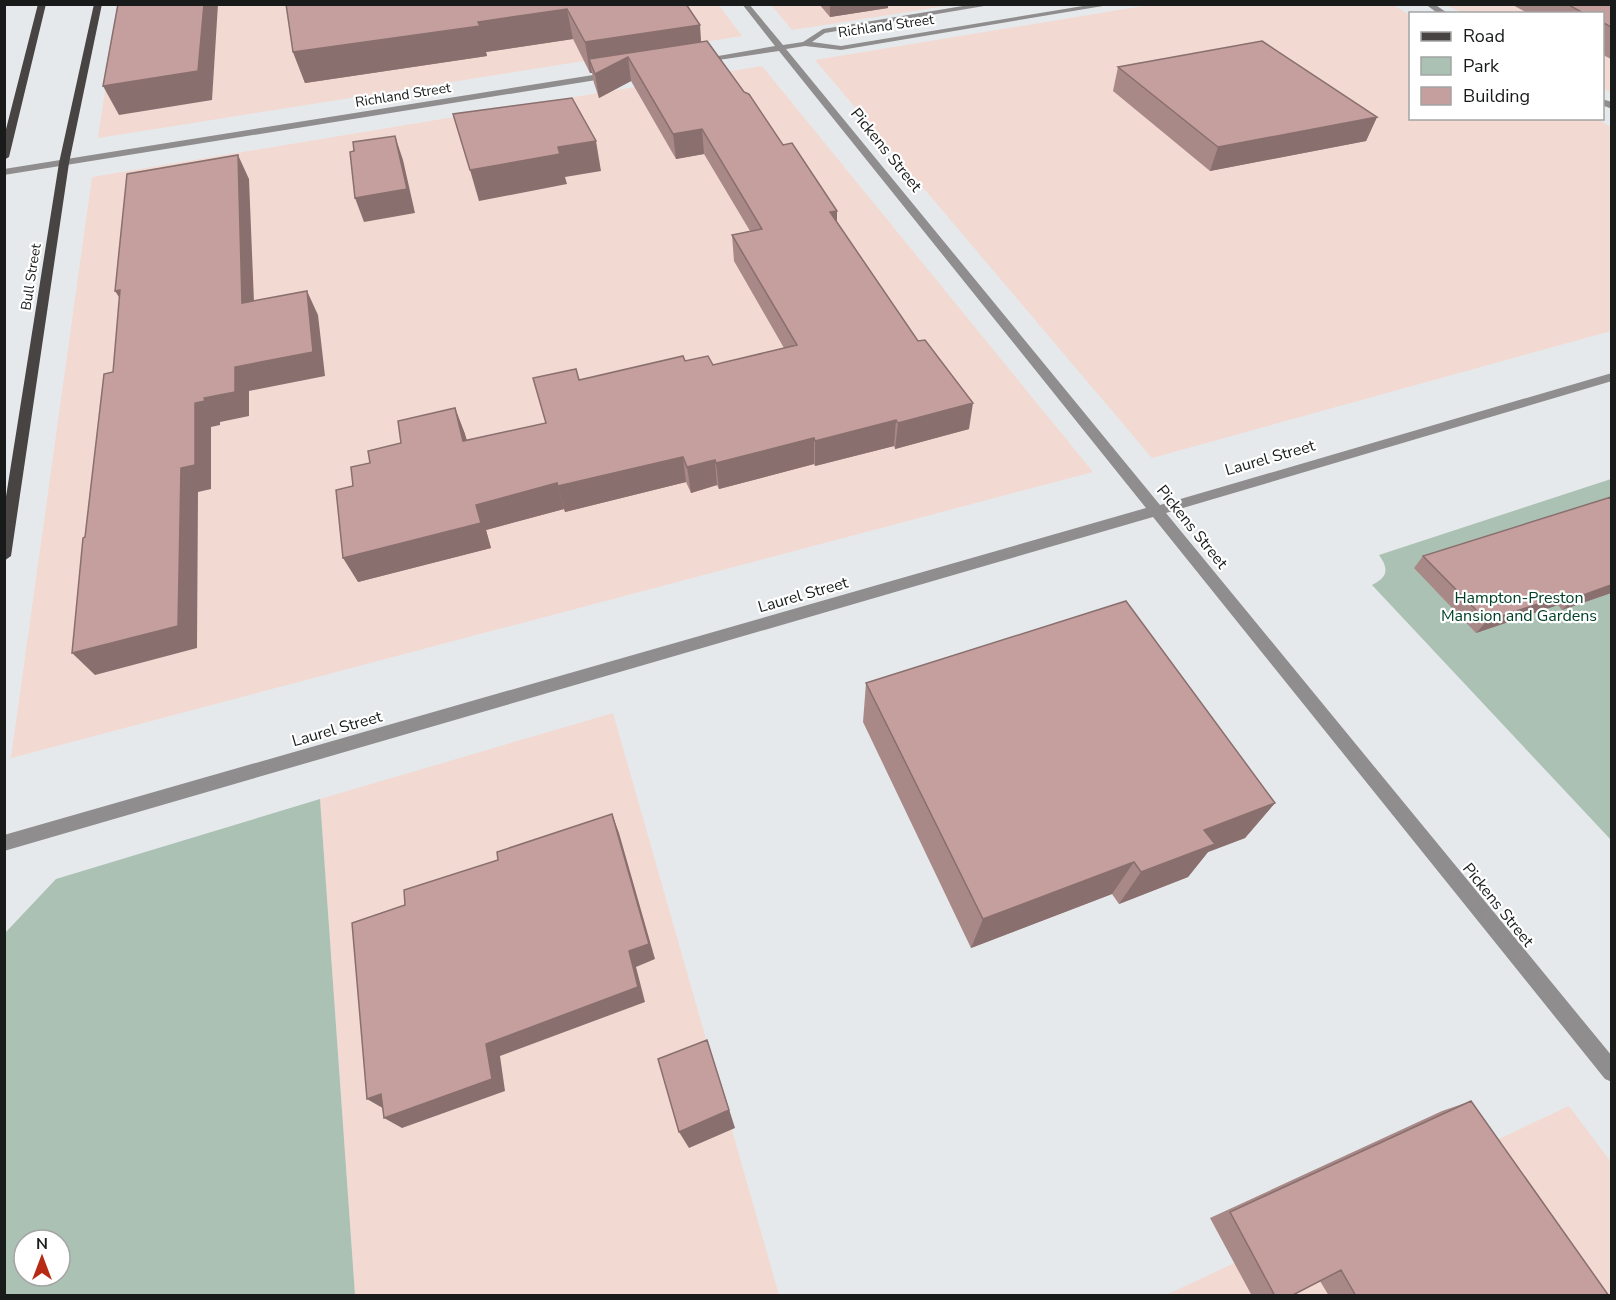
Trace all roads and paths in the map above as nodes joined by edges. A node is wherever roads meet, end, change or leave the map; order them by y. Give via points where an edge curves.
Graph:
1 (42, 4) edge
2 (98, 4) edge
3 (745, 4) edge
4 (993, 4) edge
5 (1112, 4) edge
6 (1428, 4) edge
7 (972, 8) junction
8 (1441, 12) edge
9 (991, 24) junction
10 (805, 44) junction
11 (780, 48) junction
12 (687, 63) edge
13 (620, 74) edge
14 (4, 157) edge
15 (64, 163) junction
16 (4, 172) edge
17 (1611, 377) edge
18 (1155, 510) junction
19 (4, 556) edge
20 (4, 843) edge
21 (1611, 1072) edge

1 - 14 main road
2 - 15 main road, Bull Street
3 - 11 street, Pickens Street
4 - 7 street, Richland Street
5 - 9 street, Richland Street
6 - 8 street
7 - 9 street
7 - 10 street, Richland Street via 823,31
9 - 10 street, Richland Street via 841,48
10 - 11 street, Richland Street
11 - 12 street, Richland Street
11 - 18 street, Pickens Street
13 - 15 street, Richland Street
15 - 16 street, Richland Street
15 - 19 main road, Bull Street
17 - 18 street, Laurel Street
18 - 20 street, Laurel Street
18 - 21 street, Pickens Street

